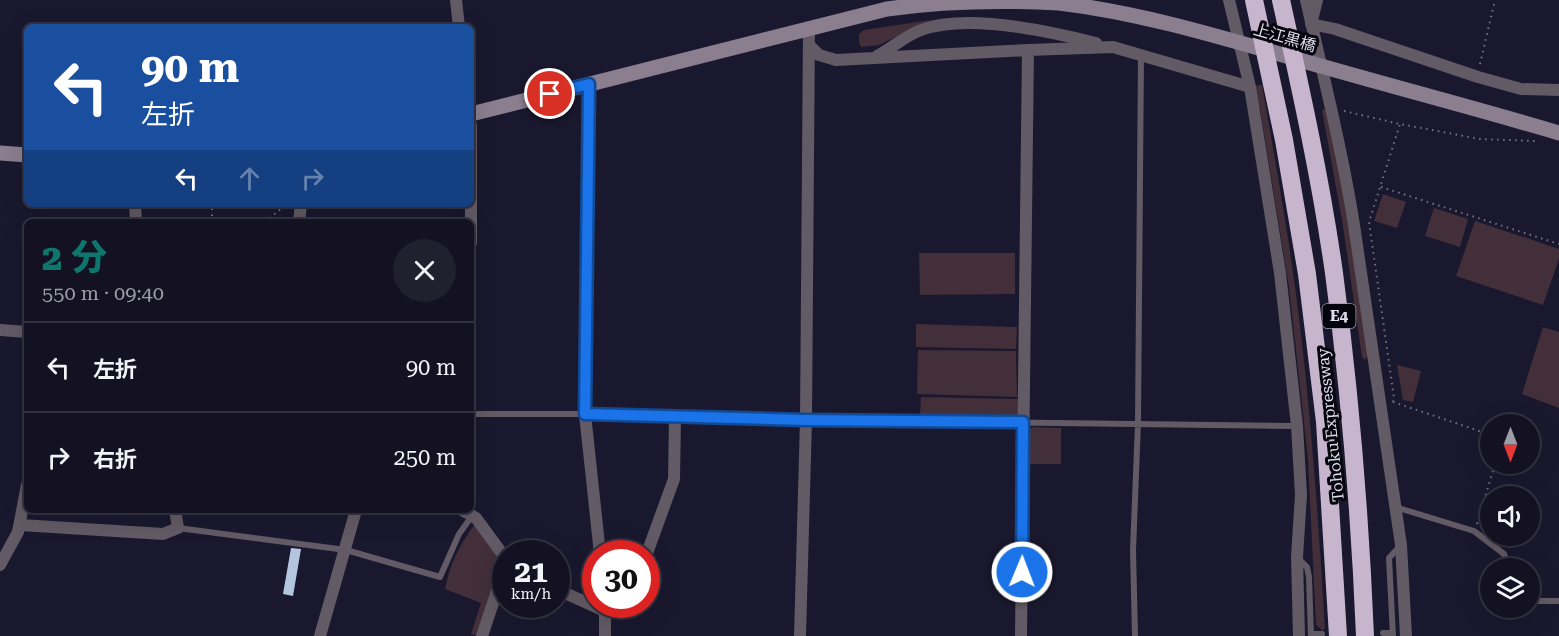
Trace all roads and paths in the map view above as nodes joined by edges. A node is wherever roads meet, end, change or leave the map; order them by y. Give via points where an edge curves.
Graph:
1 (456, 0) edge
2 (1229, 0) edge
3 (1254, 0) edge
4 (1281, 0) edge
5 (1306, 0) edge
6 (1317, 0) edge
7 (1495, 0) edge
8 (459, 24) edge
9 (1311, 24) junction
10 (809, 28) junction
11 (811, 47) junction
12 (1113, 47) junction
13 (1028, 50) junction
14 (1141, 56) junction
15 (873, 58) junction
16 (1478, 77) junction
17 (589, 84) junction
18 (1250, 87) junction
19 (1559, 90) edge
20 (1332, 110) junction
21 (474, 113) edge
22 (1400, 124) junction
23 (1559, 133) edge
24 (1541, 140) dead end
25 (0, 153) edge
26 (24, 155) edge
27 (1381, 187) junction
28 (283, 207) edge
29 (269, 219) edge
30 (1559, 244) edge
31 (0, 330) edge
32 (24, 332) edge
33 (1387, 404) junction
34 (474, 414) edge
35 (585, 414) junction
36 (675, 417) junction
37 (806, 420) junction
38 (1023, 422) junction
39 (1138, 423) junction
40 (1297, 426) junction
41 (1480, 432) edge
42 (1492, 474) edge
43 (24, 505) edge
44 (1395, 506) junction
45 (176, 513) edge
46 (355, 513) edge
47 (467, 513) edge
48 (21, 525) junction
49 (178, 528) junction
50 (1474, 531) junction
51 (492, 540) edge
52 (598, 540) edge
53 (652, 540) edge
54 (1401, 545) junction
55 (346, 550) junction
56 (1505, 558) edge
57 (0, 565) edge
58 (1540, 601) edge
59 (1559, 601) edge
60 (492, 606) edge
61 (606, 618) edge
62 (1374, 634) edge
63 (1393, 634) edge
64 (1330, 635) edge
65 (320, 636) edge
66 (482, 636) edge
67 (605, 636) edge
68 (800, 636) edge
69 (1021, 636) edge
70 (1135, 636) edge
71 (1307, 636) edge
72 (1406, 636) edge

1 - 8 street
2 - 18 street
3 - 64 highway, Tohoku Expressway / E4 via 1284,140 1325,422
4 - 62 highway, Tohoku Expressway / E4 via 1334,271 1362,566
5 - 9 street
6 - 9 street
7 - 16 path
9 - 16 street
9 - 20 street
10 - 11 street
10 - 17 main road, 上江黒橋
10 - 23 main road, 上江黒橋 via 928,3 1057,3 1112,11 1222,38
11 - 15 street via 827,59
11 - 37 street
12 - 13 street
12 - 14 street
12 - 15 street via 1041,30 962,24 920,30
13 - 15 street
13 - 38 street
14 - 18 street
14 - 39 lane
16 - 19 street via 1521,89
17 - 21 main road, 上江黒橋
17 - 35 street
18 - 40 street via 1280,273
20 - 22 path
20 - 33 street
22 - 24 path via 1480,139
22 - 27 path
25 - 26 main road
27 - 30 path
27 - 33 path via 1369,222
28 - 29 path
31 - 32 street
33 - 41 path
33 - 44 street
34 - 35 lane
35 - 36 lane
35 - 52 street
36 - 37 lane
36 - 53 street via 674,479
37 - 38 lane
37 - 68 street
38 - 39 lane
38 - 69 street
39 - 40 lane
39 - 70 lane via 1133,550
40 - 71 street via 1301,487 1297,557
42 - 50 path
43 - 48 street
44 - 50 lane
44 - 54 street
45 - 49 street
46 - 55 street
47 - 51 street via 476,518
47 - 55 lane via 440,577
48 - 49 street via 163,534
48 - 57 street
49 - 55 lane
50 - 56 lane
54 - 63 lane via 1389,558
54 - 72 street
55 - 65 street
58 - 59 lane
60 - 66 street
61 - 67 street
62 - 63 lane
64 - 71 lane

